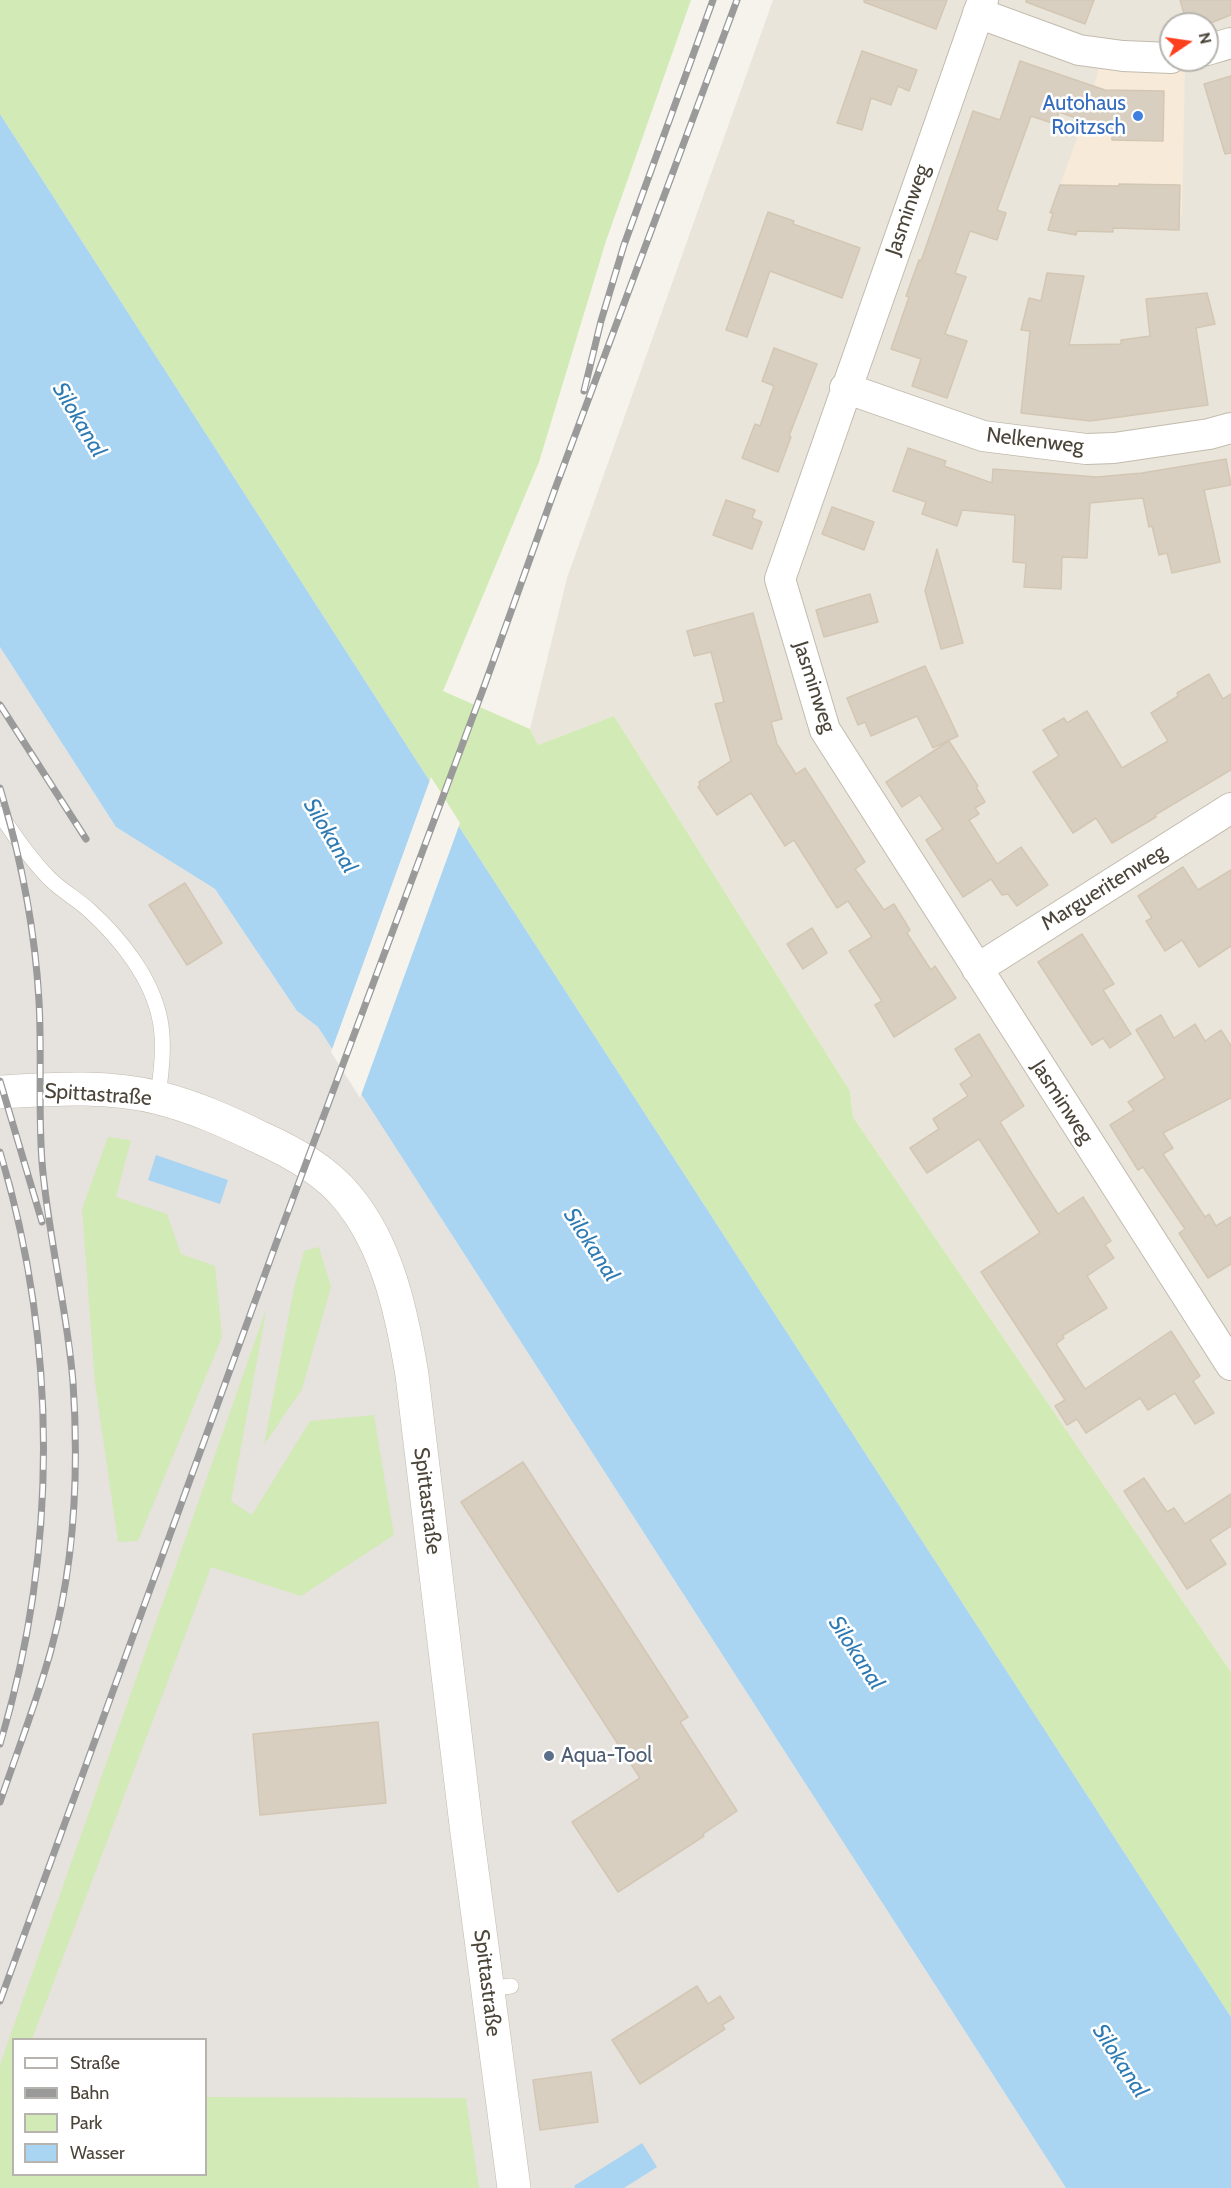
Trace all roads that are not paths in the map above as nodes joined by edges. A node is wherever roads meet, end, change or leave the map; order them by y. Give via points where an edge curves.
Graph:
1 (980, 6) edge
2 (1159, 58) edge
3 (845, 388) junction
4 (1231, 428) edge
5 (1231, 808) edge
6 (0, 814) edge
7 (977, 969) junction
8 (0, 1092) edge
9 (158, 1098) junction
10 (1221, 1329) edge
11 (1231, 1365) edge
12 (514, 2188) edge

1 - 2 street via 1079,50
1 - 3 street, Jasminweg
3 - 4 street, Nelkenweg via 983,436 1086,449 1150,443
3 - 7 street, Jasminweg via 780,579 825,730
5 - 7 street, Margueritenweg
6 - 9 lane via 35,864 104,924 141,973 160,1022
7 - 10 street, Jasminweg
8 - 9 street, Spittastraße via 81,1089
9 - 12 street, Spittastraße via 213,1115 318,1170 347,1196 385,1263 405,1332 412,1375 500,1987
10 - 11 street, Jasminweg

